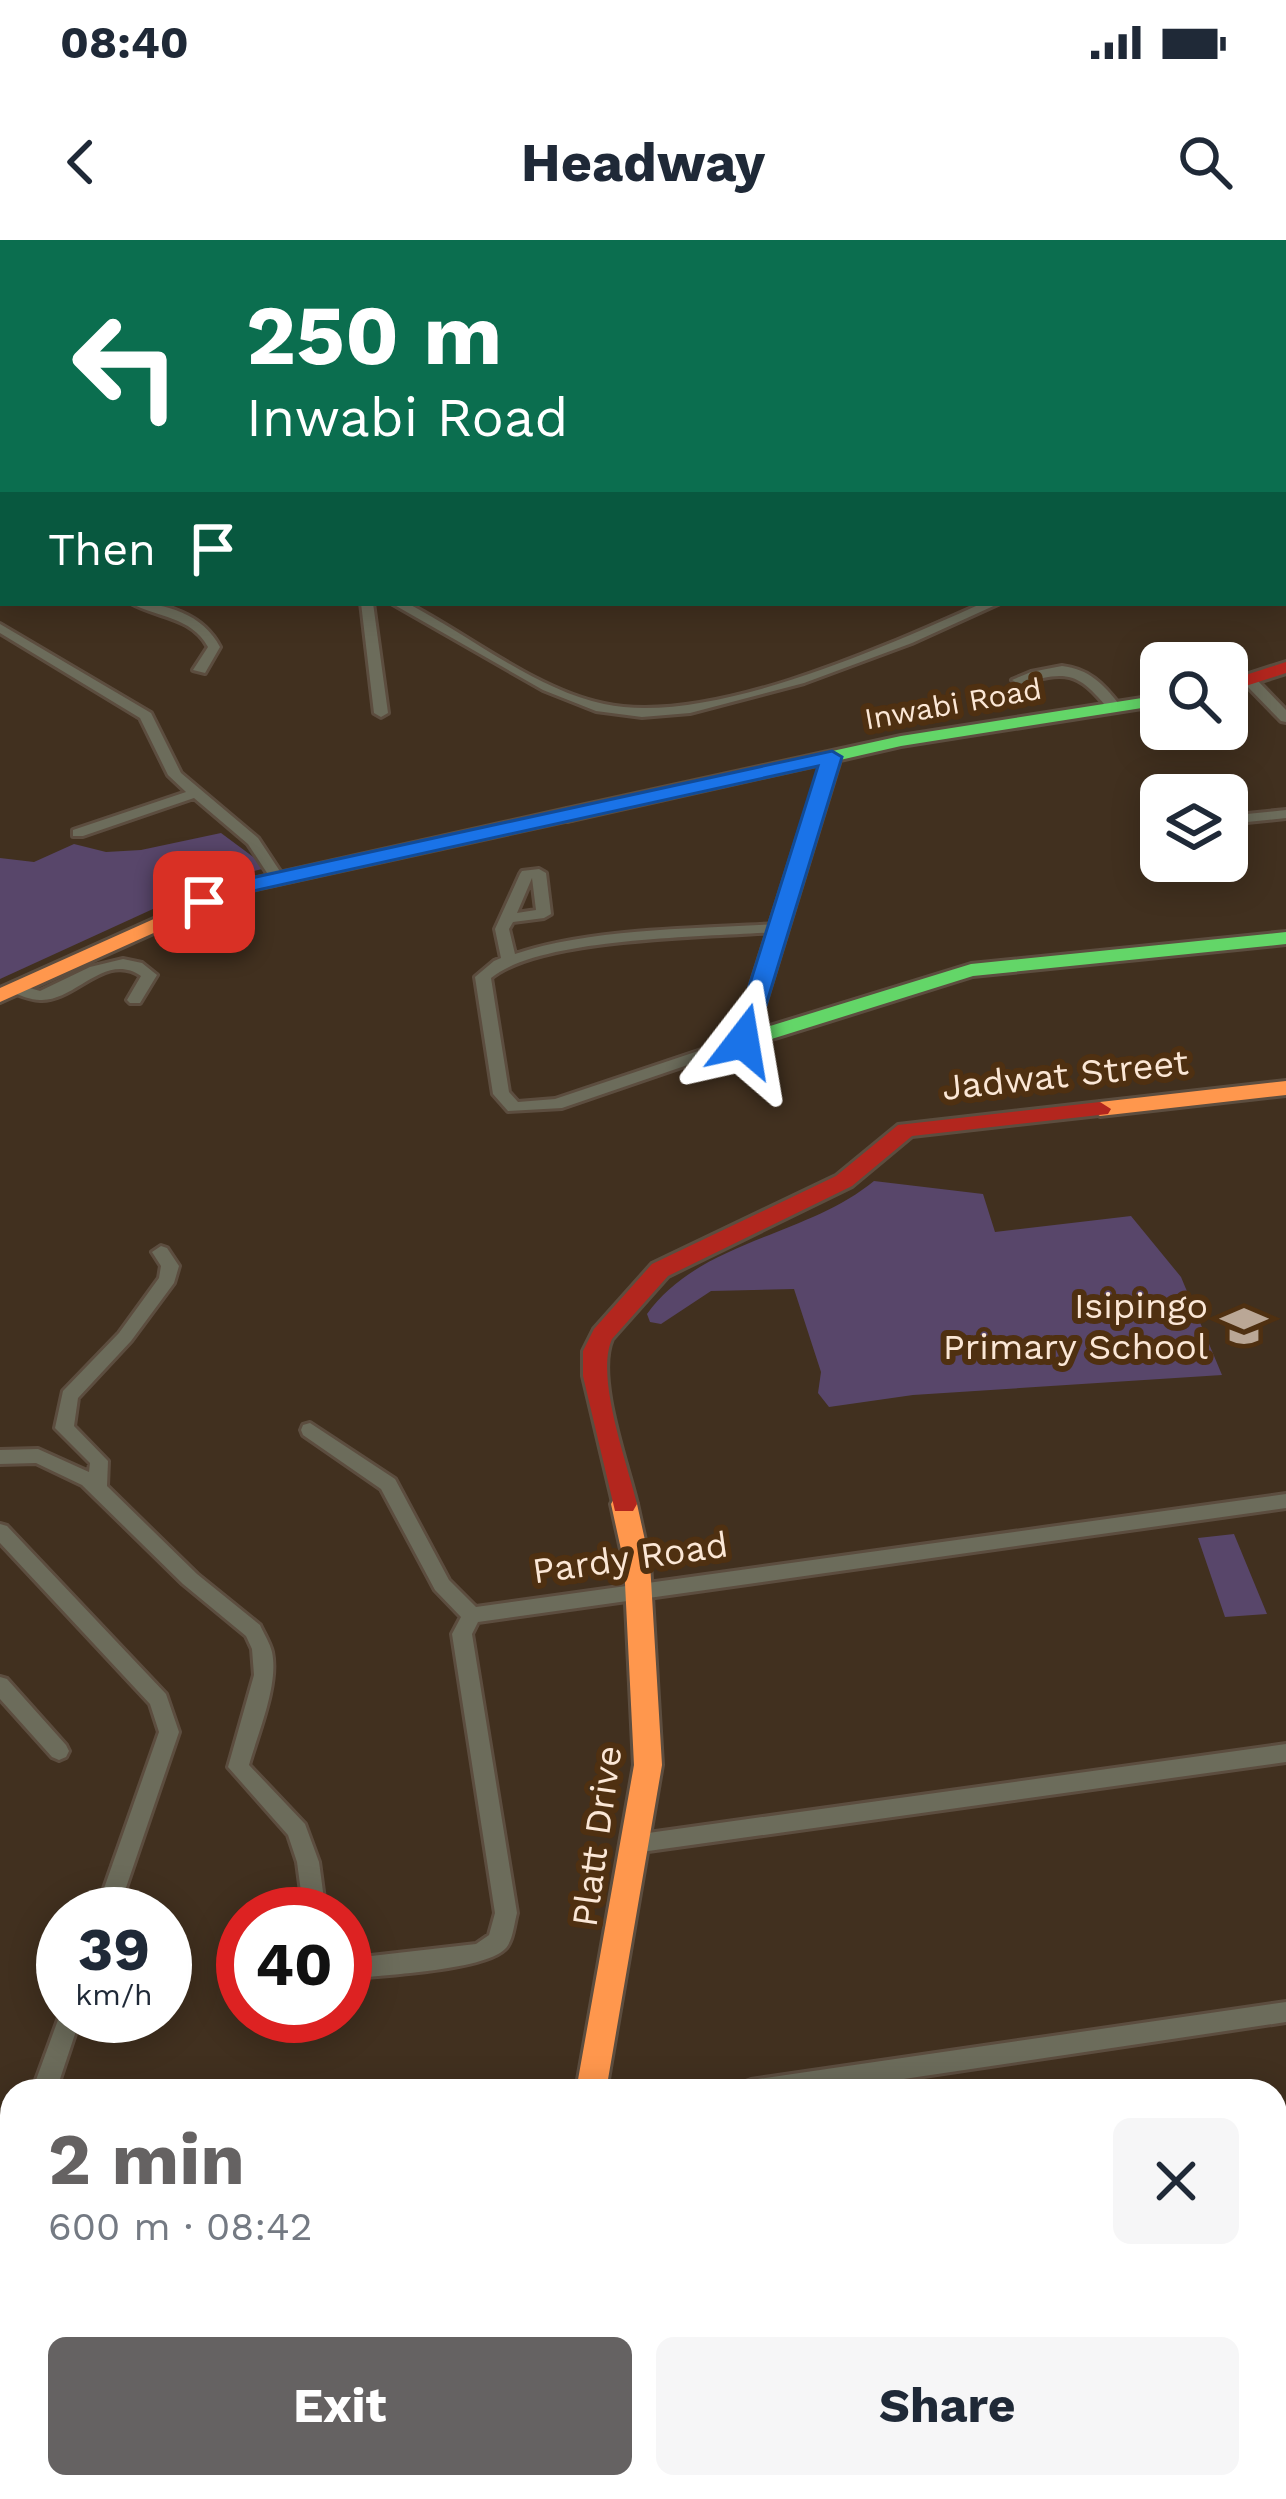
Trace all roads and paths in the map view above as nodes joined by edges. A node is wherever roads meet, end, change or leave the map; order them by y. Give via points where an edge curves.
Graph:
1 (147, 606) edge
2 (368, 606) edge
3 (403, 606) edge
4 (987, 606) edge
5 (0, 628) edge
6 (1286, 667) edge
7 (200, 670) dead end
8 (1018, 680) dead end
9 (1248, 681) edge
10 (1248, 691) edge
11 (1140, 703) edge
12 (1114, 707) junction
13 (381, 713) dead end
14 (1286, 718) edge
15 (832, 757) junction
16 (196, 793) junction
17 (1286, 814) edge
18 (1248, 818) edge
19 (78, 833) dead end
20 (278, 879) junction
21 (508, 918) dead end
22 (777, 928) junction
23 (1286, 938) edge
24 (508, 958) junction
25 (8, 993) edge
26 (134, 1000) dead end
27 (743, 1041) junction
28 (1286, 1088) edge
29 (161, 1252) dead end
30 (310, 1430) dead end
31 (0, 1457) edge
32 (97, 1488) junction
33 (1286, 1502) edge
34 (0, 1531) edge
35 (635, 1589) junction
36 (472, 1616) junction
37 (0, 1685) edge
38 (59, 1750) dead end
39 (1286, 1753) edge
40 (634, 1844) junction
41 (115, 1887) edge
42 (311, 1887) edge
43 (372, 1966) edge
44 (1286, 2012) edge
45 (61, 2043) edge
46 (48, 2079) edge
47 (597, 2079) edge
48 (832, 2079) edge

1 - 7 street via 206,631 214,647
2 - 13 street
3 - 4 street via 562,692 629,714 832,672
5 - 16 street via 146,716 170,767
6 - 9 street
8 - 12 street via 1076,670
10 - 14 street
11 - 12 street, Inwabi Road
12 - 15 street, Inwabi Road
15 - 20 street, Inwabi Road
15 - 22 street
16 - 19 street
16 - 20 street via 261,849
17 - 18 street
20 - 25 street, Inwabi Road via 223,894
21 - 24 street
22 - 24 street via 597,941
22 - 27 street
23 - 27 street via 971,970
24 - 27 street via 483,977 501,1094 514,1107 556,1104
25 - 26 street via 41,996 128,963 149,975
28 - 35 street, Jadwat Street via 916,1126 826,1192 661,1270 602,1335 594,1362 637,1563
29 - 32 street via 168,1279 63,1410 64,1428 99,1461
30 - 36 street via 388,1484 442,1585
31 - 32 street via 38,1456
32 - 42 street via 253,1631 264,1675 238,1767 297,1830
33 - 35 street, Pardy Road
34 - 41 street via 169,1719
35 - 36 street, Pardy Road
35 - 40 street, Platt Drive via 648,1765
36 - 43 street via 462,1634 504,1930 480,1953
37 - 38 street
39 - 40 street
40 - 47 street, Platt Drive
44 - 48 street
45 - 46 street

